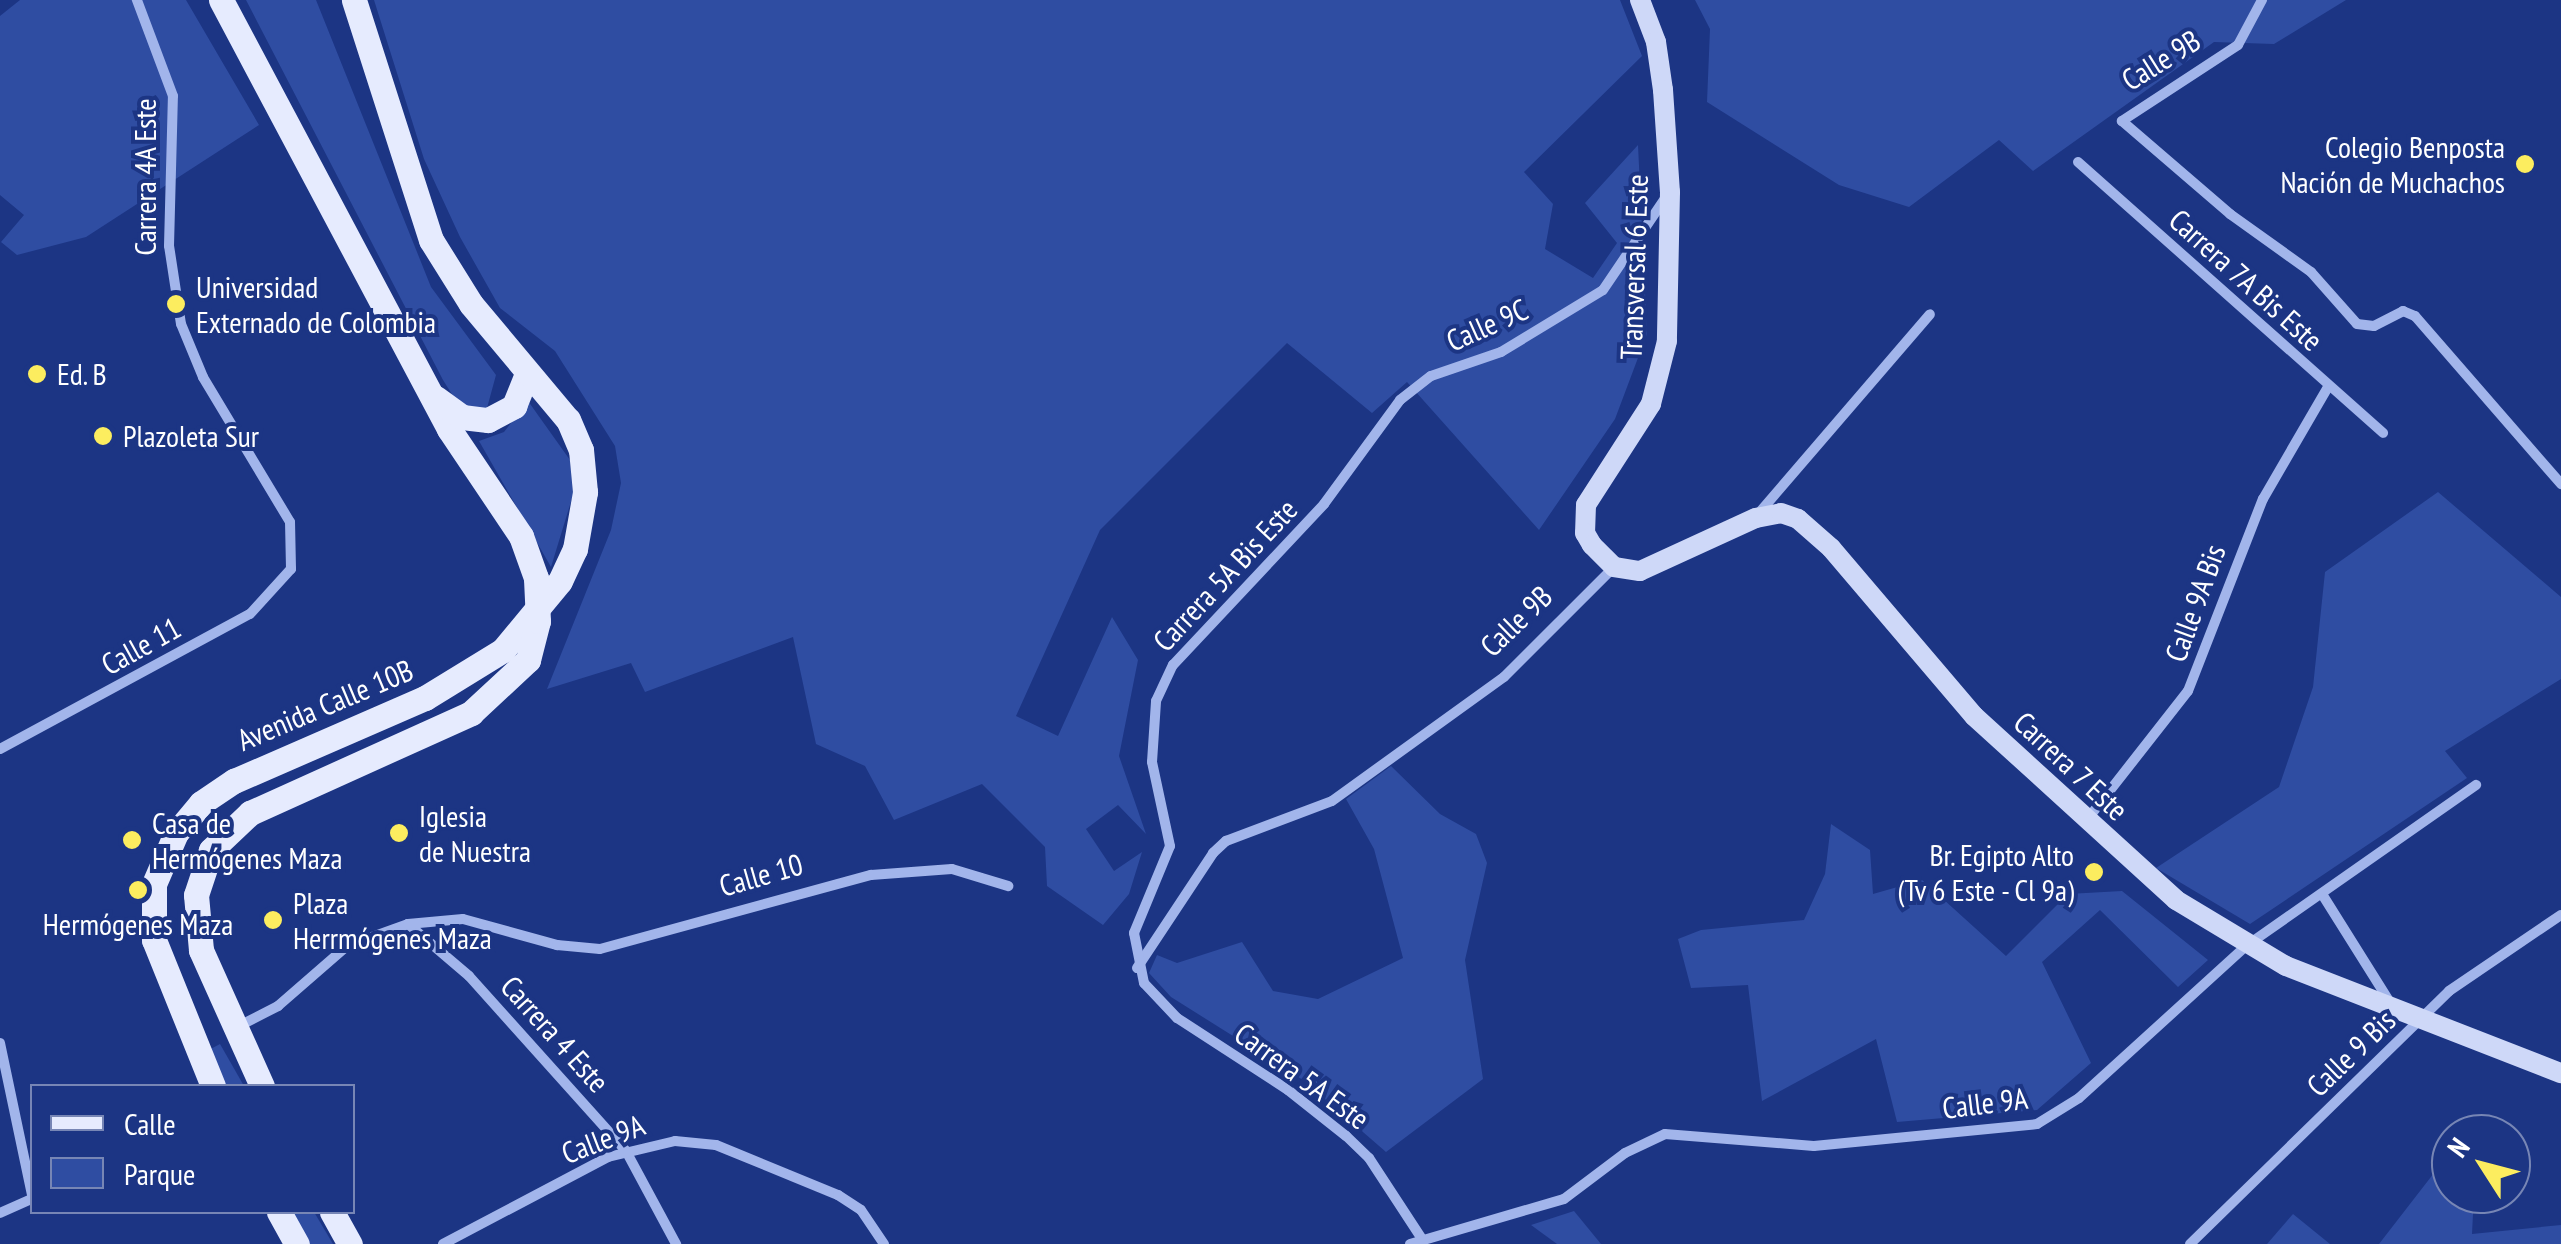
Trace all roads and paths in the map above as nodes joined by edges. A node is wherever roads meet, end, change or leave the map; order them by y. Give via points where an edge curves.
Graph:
1 (137, 0) edge
2 (221, 0) edge
3 (354, 0) edge
4 (1640, 0) edge
5 (2262, 0) edge
6 (2078, 162) dead end
7 (1670, 192) junction
8 (1930, 314) dead end
9 (527, 374) junction
10 (426, 387) junction
11 (2328, 387) junction
12 (2383, 432) dead end
13 (2561, 484) edge
14 (1324, 504) joint
15 (1756, 518) junction
16 (1614, 567) junction
17 (291, 569) joint
18 (0, 748) edge
19 (2476, 785) dead end
20 (2085, 822) junction
21 (1008, 886) dead end
22 (2322, 894) junction
23 (2561, 915) edge
24 (408, 924) junction
25 (2246, 946) junction
26 (1137, 968) junction
27 (2395, 1011) junction
28 (2420, 1021) junction
29 (232, 1028) junction
30 (0, 1043) edge
31 (2561, 1073) edge
32 (212, 1084) edge
33 (261, 1084) edge
34 (626, 1151) junction
35 (30, 1187) edge
36 (30, 1198) edge
37 (0, 1213) edge
38 (280, 1214) edge
39 (333, 1214) edge
40 (1422, 1238) junction
41 (297, 1244) edge
42 (350, 1244) edge
43 (443, 1244) edge
44 (676, 1244) edge
45 (884, 1244) edge
46 (1410, 1244) edge
47 (2190, 1244) edge

1 - 17 street, Carrera 4A Este via 173,96 169,246 181,324 202,376 290,522
2 - 10 main road
3 - 9 main road, Avenida Calle 10B via 431,240 447,272
4 - 7 street, Transversal 6 Este via 1660,64
5 - 13 street, Calle 9B via 2238,45 2122,121 2230,214 2311,272 2357,324 2374,326 2403,310 2415,316
6 - 11 street, Carrera 7A Bis Este
7 - 14 street, Calle 9C via 1603,290 1501,352 1414,389
7 - 16 street, Transversal 6 Este via 1667,341 1657,388 1591,492 1583,519 1592,545
8 - 15 street
9 - 10 main road via 514,406 488,420 462,417
9 - 32 main road, Avenida Calle 10B via 576,435 585,492 568,564 524,630 482,666 426,698 234,780 202,803 164,852 151,902 154,940
10 - 29 main road, bridge via 522,536 536,578 538,621 528,660 470,714 240,819 203,864 197,929
11 - 12 street, Carrera 7A Bis Este
11 - 20 street, Calle 9A Bis via 2256,514 2188,692
14 - 26 street, Carrera 5A Bis Este via 1163,682 1150,742 1170,846 1136,921
15 - 16 street via 1640,571
15 - 20 street, Carrera 7 Este via 1781,513 1814,530 1936,675
16 - 26 street, Calle 9B via 1504,677 1332,801 1226,842
17 - 18 street, Calle 11 via 250,614
19 - 22 street, Calle 9A
20 - 25 street, Carrera 7 Este via 2176,900
21 - 24 street, Calle 10 via 952,869 826,882 600,948 463,919
22 - 25 street, Calle 9A
22 - 27 street
23 - 28 street, Calle 9 Bis via 2449,991
24 - 29 street, Calle 10 via 347,946 278,1006
24 - 34 street, Carrera 4 Este via 470,976
25 - 27 street, Carrera 7 Este
25 - 40 street, Calle 9A via 2079,1098 2037,1124 1814,1146 1665,1134 1625,1153 1564,1198
26 - 40 street, Carrera 5A Este via 1164,1008 1288,1090 1369,1158
27 - 28 street, Carrera 7 Este
28 - 31 street, Carrera 7 Este
28 - 47 street, Calle 9 Bis
29 - 33 main road
30 - 35 street
34 - 43 street, Calle 9A
34 - 44 street, Carrera 4 Este
34 - 45 street, Calle 9A via 675,1141 716,1145 850,1202
36 - 37 street
38 - 41 main road
39 - 42 main road
40 - 46 street, Calle 9A

